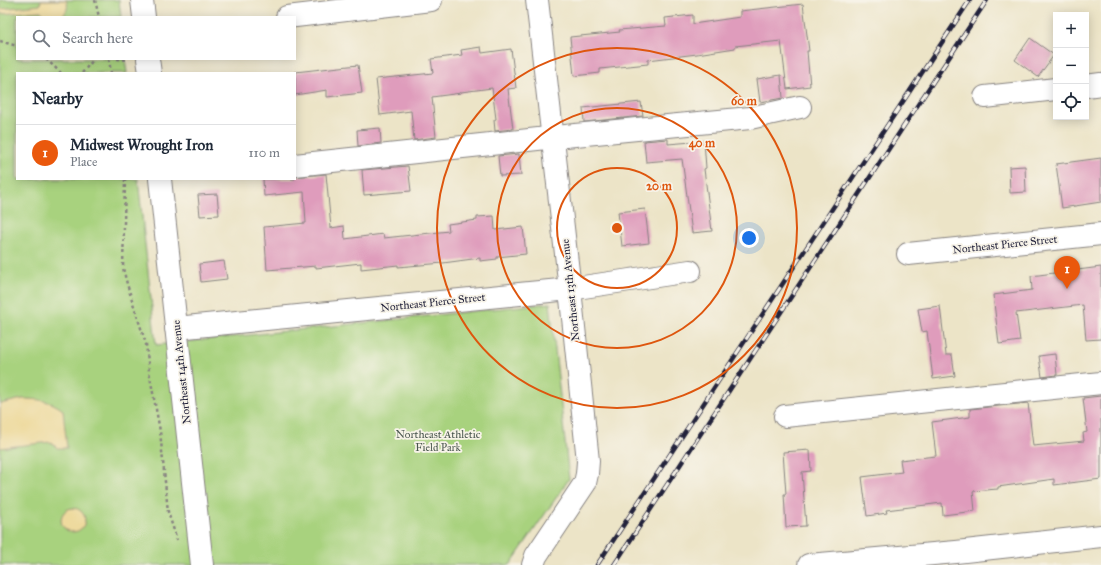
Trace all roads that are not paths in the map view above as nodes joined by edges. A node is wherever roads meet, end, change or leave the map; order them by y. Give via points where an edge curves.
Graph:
1 (142, 0) edge
2 (431, 0) edge
3 (537, 0) edge
4 (144, 16) edge
5 (295, 16) edge
6 (148, 60) edge
7 (150, 72) edge
8 (1101, 84) edge
9 (1089, 86) edge
10 (1053, 89) edge
11 (985, 97) dead end
12 (800, 107) dead end
13 (553, 137) junction
14 (296, 165) edge
15 (162, 180) edge
16 (1101, 234) edge
17 (908, 254) dead end
18 (690, 271) dead end
19 (570, 289) junction
20 (176, 328) junction
21 (1101, 383) edge
22 (785, 416) dead end
23 (1101, 536) edge
24 (884, 561) edge
25 (202, 565) edge
26 (533, 565) edge
27 (809, 565) edge

1 - 4 street
2 - 5 street
3 - 13 street, Northeast 13th Avenue
6 - 7 street
8 - 9 street
10 - 11 street
12 - 13 street via 750,118
13 - 14 street
13 - 19 street, Northeast 13th Avenue
15 - 20 street, Northeast 14th Avenue
16 - 17 street, Northeast Pierce Street
18 - 19 street, Northeast Pierce Street
19 - 20 street, Northeast Pierce Street
19 - 26 street, Northeast 13th Avenue via 588,461 587,474 584,483 536,556
20 - 25 street, Northeast 14th Avenue
21 - 22 street
23 - 24 street
24 - 27 street

